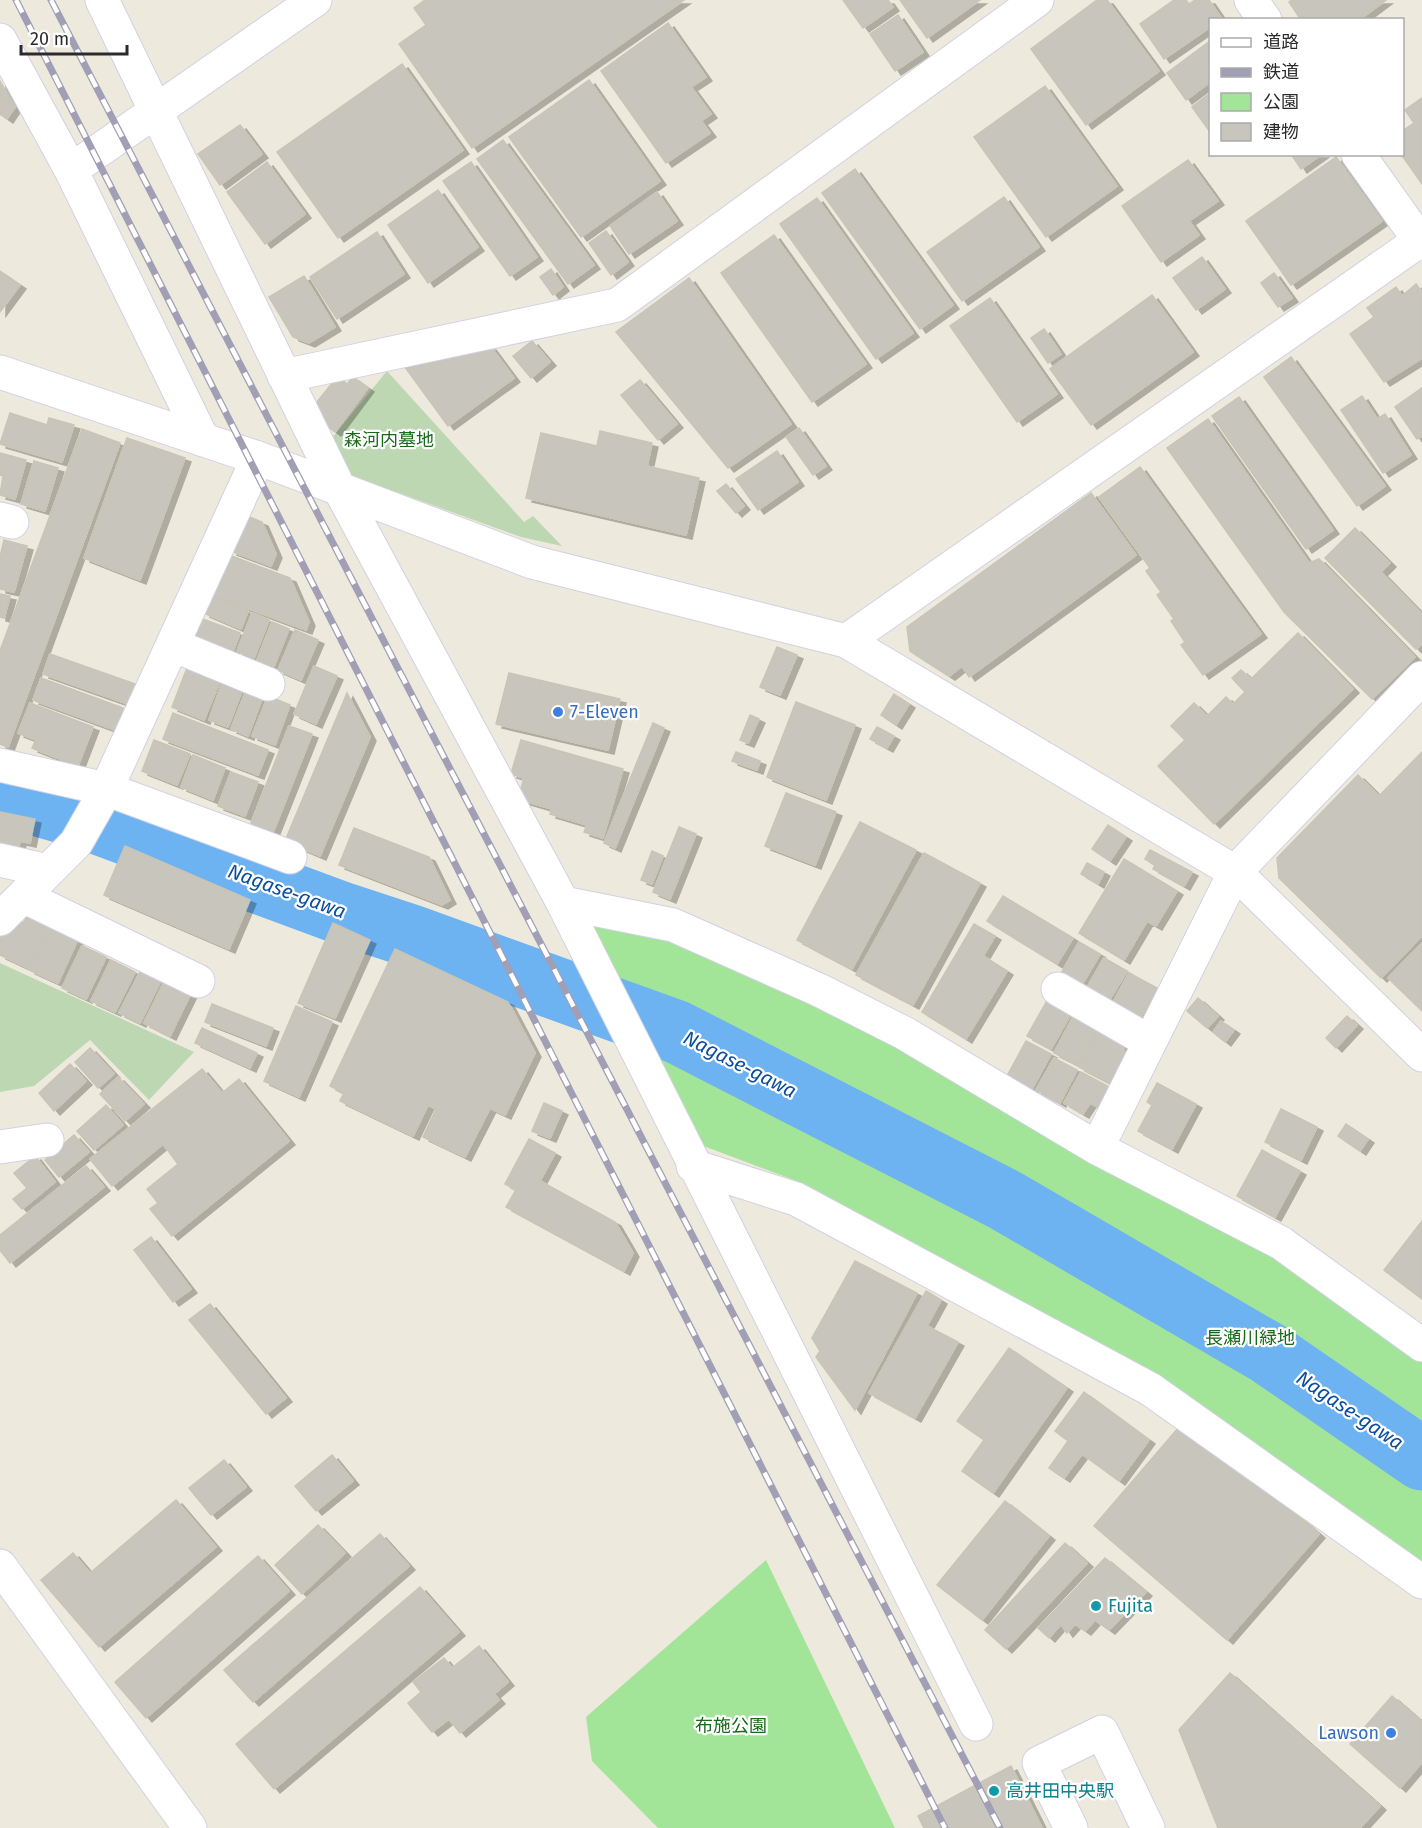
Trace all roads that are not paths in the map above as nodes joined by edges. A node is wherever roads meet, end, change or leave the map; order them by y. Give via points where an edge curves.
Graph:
1 (102, 0) edge
2 (315, 0) edge
3 (1036, 0) edge
4 (1251, 0) edge
5 (1264, 18) edge
6 (0, 40) edge
7 (156, 111) junction
8 (1359, 156) edge
9 (71, 170) junction
10 (1421, 242) edge
11 (0, 372) edge
12 (284, 376) junction
13 (203, 440) junction
14 (258, 458) junction
15 (340, 490) junction
16 (846, 641) junction
17 (173, 645) junction
18 (1422, 678) edge
19 (268, 684) dead end
20 (0, 765) edge
21 (105, 790) junction
22 (290, 857) dead end
23 (0, 860) edge
24 (48, 871) junction
25 (1235, 872) junction
26 (23, 896) junction
27 (562, 903) junction
28 (0, 919) edge
29 (198, 981) dead end
30 (1058, 989) dead end
31 (1150, 1042) junction
32 (1422, 1055) edge
33 (47, 1140) dead end
34 (0, 1147) edge
35 (1097, 1148) junction
36 (693, 1166) junction
37 (1422, 1345) edge
38 (0, 1566) edge
39 (1422, 1582) edge
40 (976, 1724) dead end
41 (190, 1828) edge
42 (1071, 1828) edge
43 (1148, 1828) edge

1 - 7 street
2 - 7 street
3 - 12 street via 616,305
4 - 5 street
6 - 9 street
7 - 9 street
7 - 12 street
8 - 10 street
9 - 13 street
10 - 16 street
11 - 13 street
12 - 15 street
13 - 14 street
14 - 15 street
14 - 17 street
15 - 16 street via 532,562
15 - 27 street
16 - 25 street
17 - 19 street
17 - 21 street
18 - 25 street
20 - 21 street
21 - 22 street
21 - 24 street via 76,843
23 - 24 street
24 - 26 street
25 - 31 street
25 - 32 street
26 - 28 street
26 - 29 street
27 - 35 street via 673,925 819,990 904,1033
27 - 36 street
30 - 31 street
31 - 35 street
33 - 34 street
35 - 37 street via 1281,1243
36 - 39 street via 796,1199 1150,1389
36 - 40 street
38 - 41 street
42 - 43 street via 1039,1763 1101,1732

